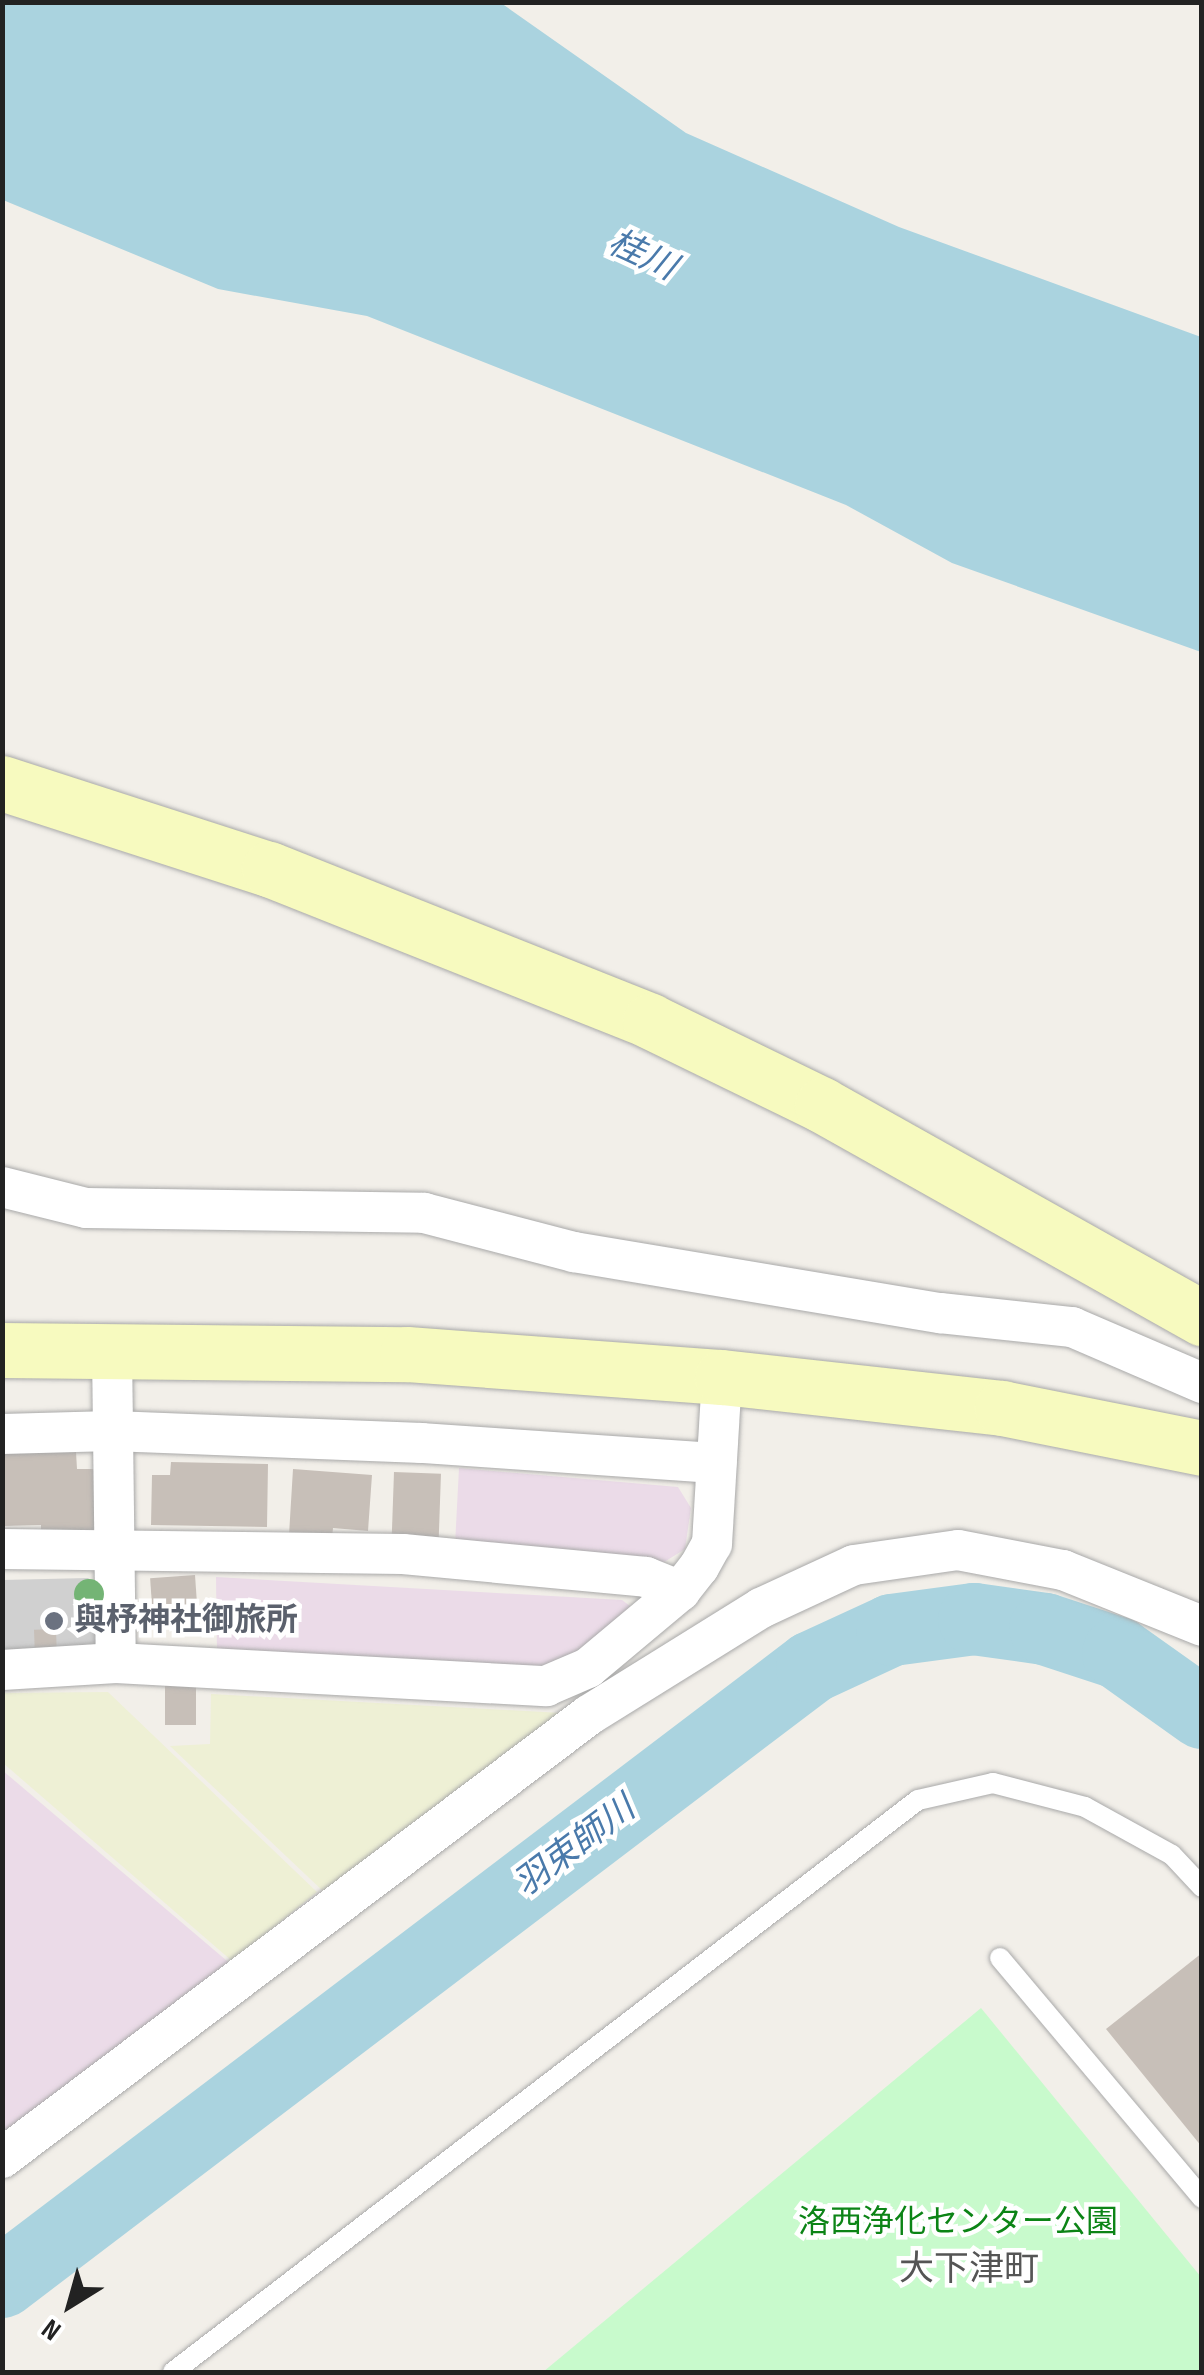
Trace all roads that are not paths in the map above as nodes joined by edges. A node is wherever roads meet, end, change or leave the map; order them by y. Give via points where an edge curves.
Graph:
1 (2, 783) edge
2 (2, 1187) edge
3 (1202, 1318) edge
4 (112, 1348) junction
5 (2, 1350) edge
6 (722, 1377) junction
7 (1202, 1383) edge
8 (112, 1431) junction
9 (2, 1434) edge
10 (1202, 1448) edge
11 (716, 1464) junction
12 (113, 1546) junction
13 (2, 1549) edge
14 (680, 1591) junction
15 (1202, 1626) edge
16 (116, 1663) junction
17 (2, 1670) edge
18 (1202, 1887) edge
19 (1000, 1958) dead end
20 (2, 2158) edge
21 (1202, 2198) edge
22 (173, 2372) edge

1 - 3 street via 269,869 650,1021 822,1106
2 - 7 street via 86,1208 424,1213 574,1252 940,1313 1072,1327
4 - 5 street
4 - 6 street via 407,1354
4 - 8 street
6 - 10 street via 1002,1408
6 - 11 street
8 - 9 street
8 - 11 street
8 - 12 street
11 - 14 street via 712,1544
12 - 13 street
12 - 14 street via 403,1554 646,1577
12 - 16 street
14 - 16 street via 588,1668 546,1686
15 - 20 street via 1063,1570 958,1550 854,1565 761,1608 589,1715
16 - 17 street
18 - 22 lane via 1172,1856 1084,1807 993,1782 918,1800
19 - 21 lane

